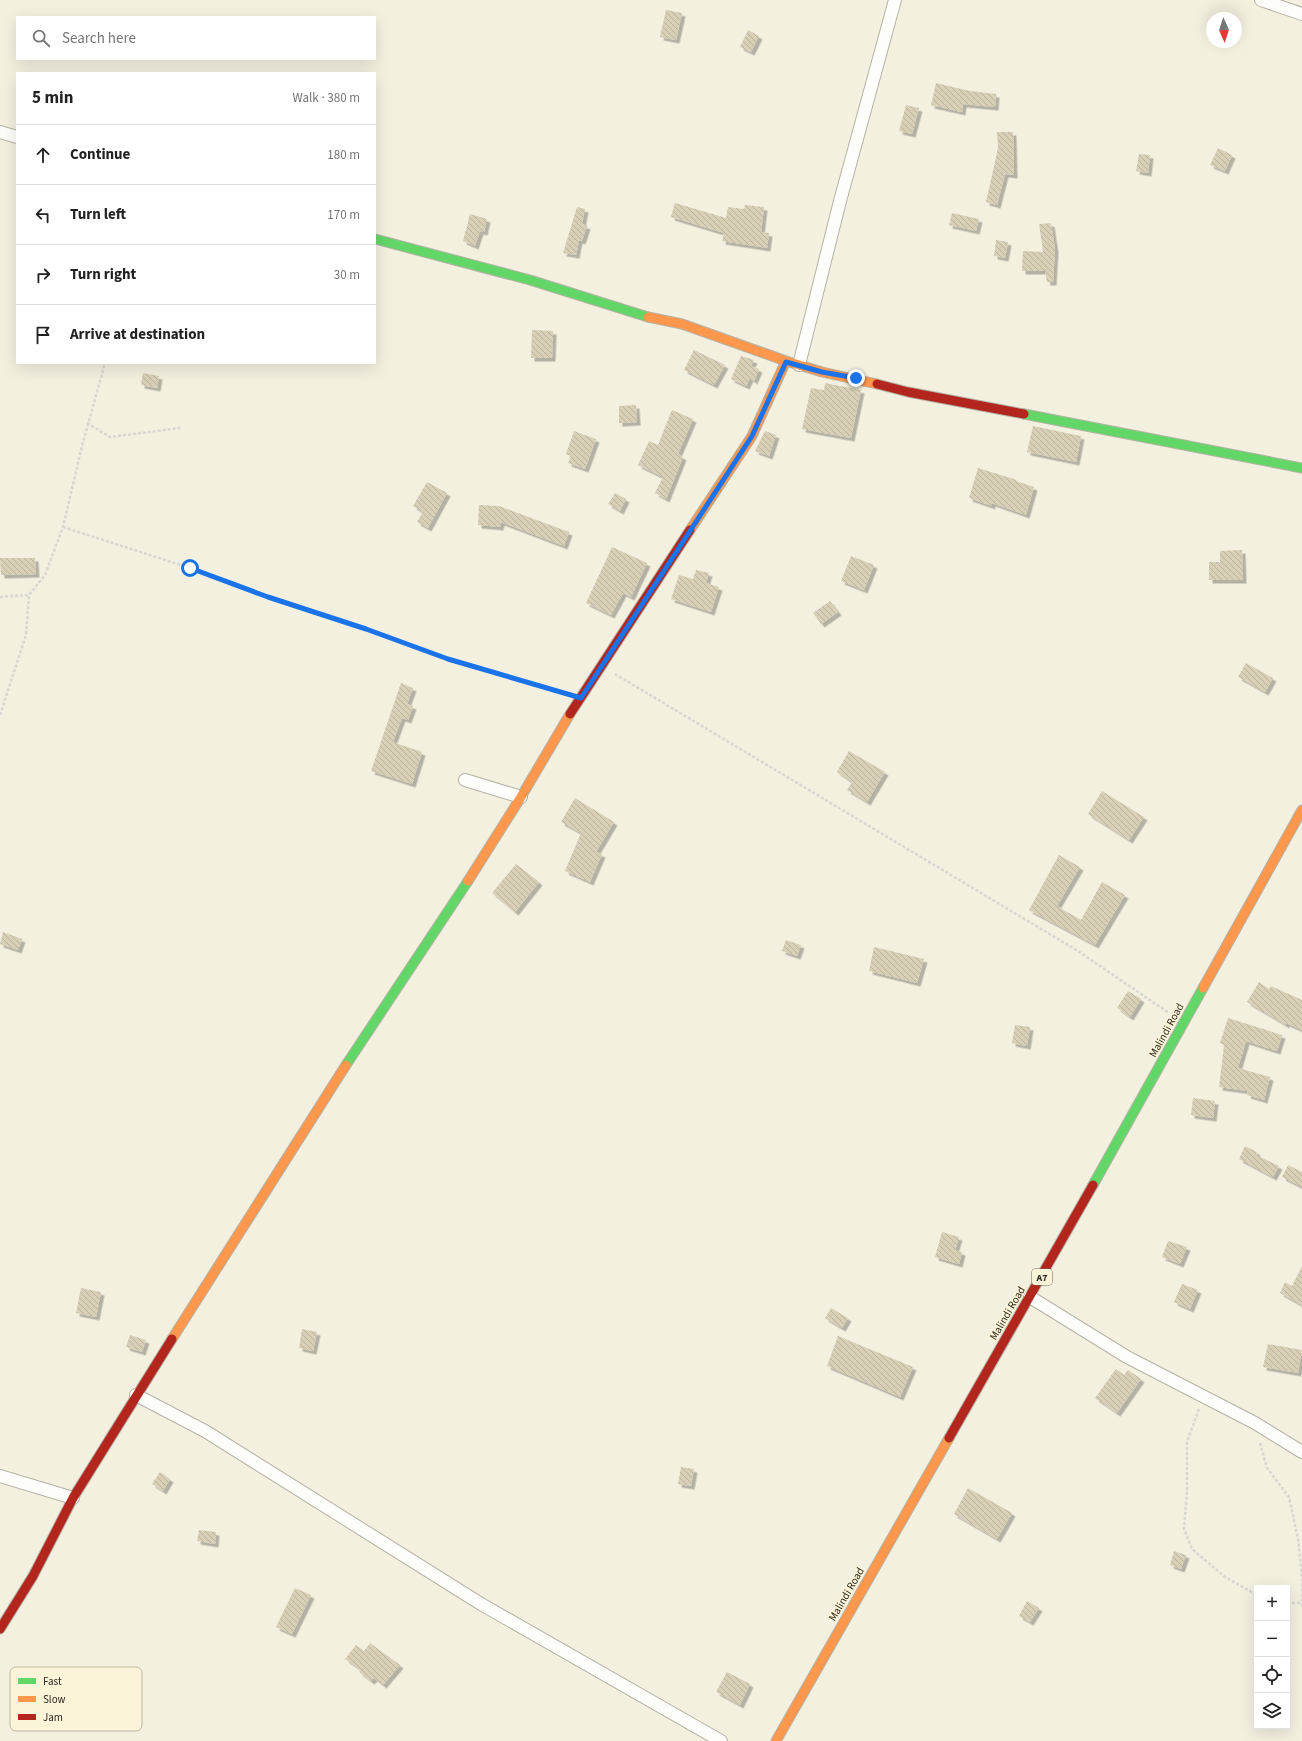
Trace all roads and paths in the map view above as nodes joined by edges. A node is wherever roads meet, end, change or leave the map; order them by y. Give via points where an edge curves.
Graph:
1 (895, 0) edge
2 (1261, 0) edge
3 (1302, 14) edge
4 (0, 132) edge
5 (16, 137) edge
6 (376, 239) edge
7 (786, 362) junction
8 (105, 364) edge
9 (799, 365) junction
10 (87, 423) junction
11 (180, 428) dead end
12 (1302, 468) edge
13 (63, 528) junction
14 (29, 595) junction
15 (0, 597) edge
16 (602, 666) junction
17 (581, 698) junction
18 (0, 715) edge
19 (465, 780) dead end
20 (521, 797) junction
21 (1302, 810) edge
22 (1184, 1024) junction
23 (1030, 1298) junction
24 (136, 1395) junction
25 (1204, 1397) junction
26 (1255, 1423) junction
27 (1302, 1452) edge
28 (0, 1476) edge
29 (73, 1498) junction
30 (1254, 1593) edge
31 (1290, 1603) edge
32 (1302, 1605) edge
33 (0, 1628) edge
34 (721, 1741) edge
35 (776, 1741) edge

1 - 9 street via 840,201
2 - 3 street
4 - 5 street
6 - 7 main road via 530,280 652,318 682,324
7 - 9 main road
7 - 16 main road via 752,436
8 - 10 path
9 - 12 main road via 908,392
10 - 11 path via 110,437
10 - 13 path
13 - 14 path via 44,575
13 - 17 path via 190,568 448,659
14 - 15 path
14 - 18 path via 26,635
16 - 17 main road
16 - 22 path via 1078,951
17 - 20 main road
19 - 20 street
20 - 24 main road via 426,948 323,1099
21 - 22 main road, Malindi Road / A7
22 - 23 main road, Malindi Road / A7
23 - 25 street via 1127,1358
23 - 35 main road, Malindi Road / A7
24 - 29 main road
24 - 34 street via 205,1431 481,1604
25 - 26 street
25 - 30 path via 1187,1442 1184,1529 1192,1549 1225,1577
26 - 27 street
26 - 32 path via 1267,1468 1289,1497 1298,1539
28 - 29 street
29 - 33 main road via 33,1576
31 - 32 path

